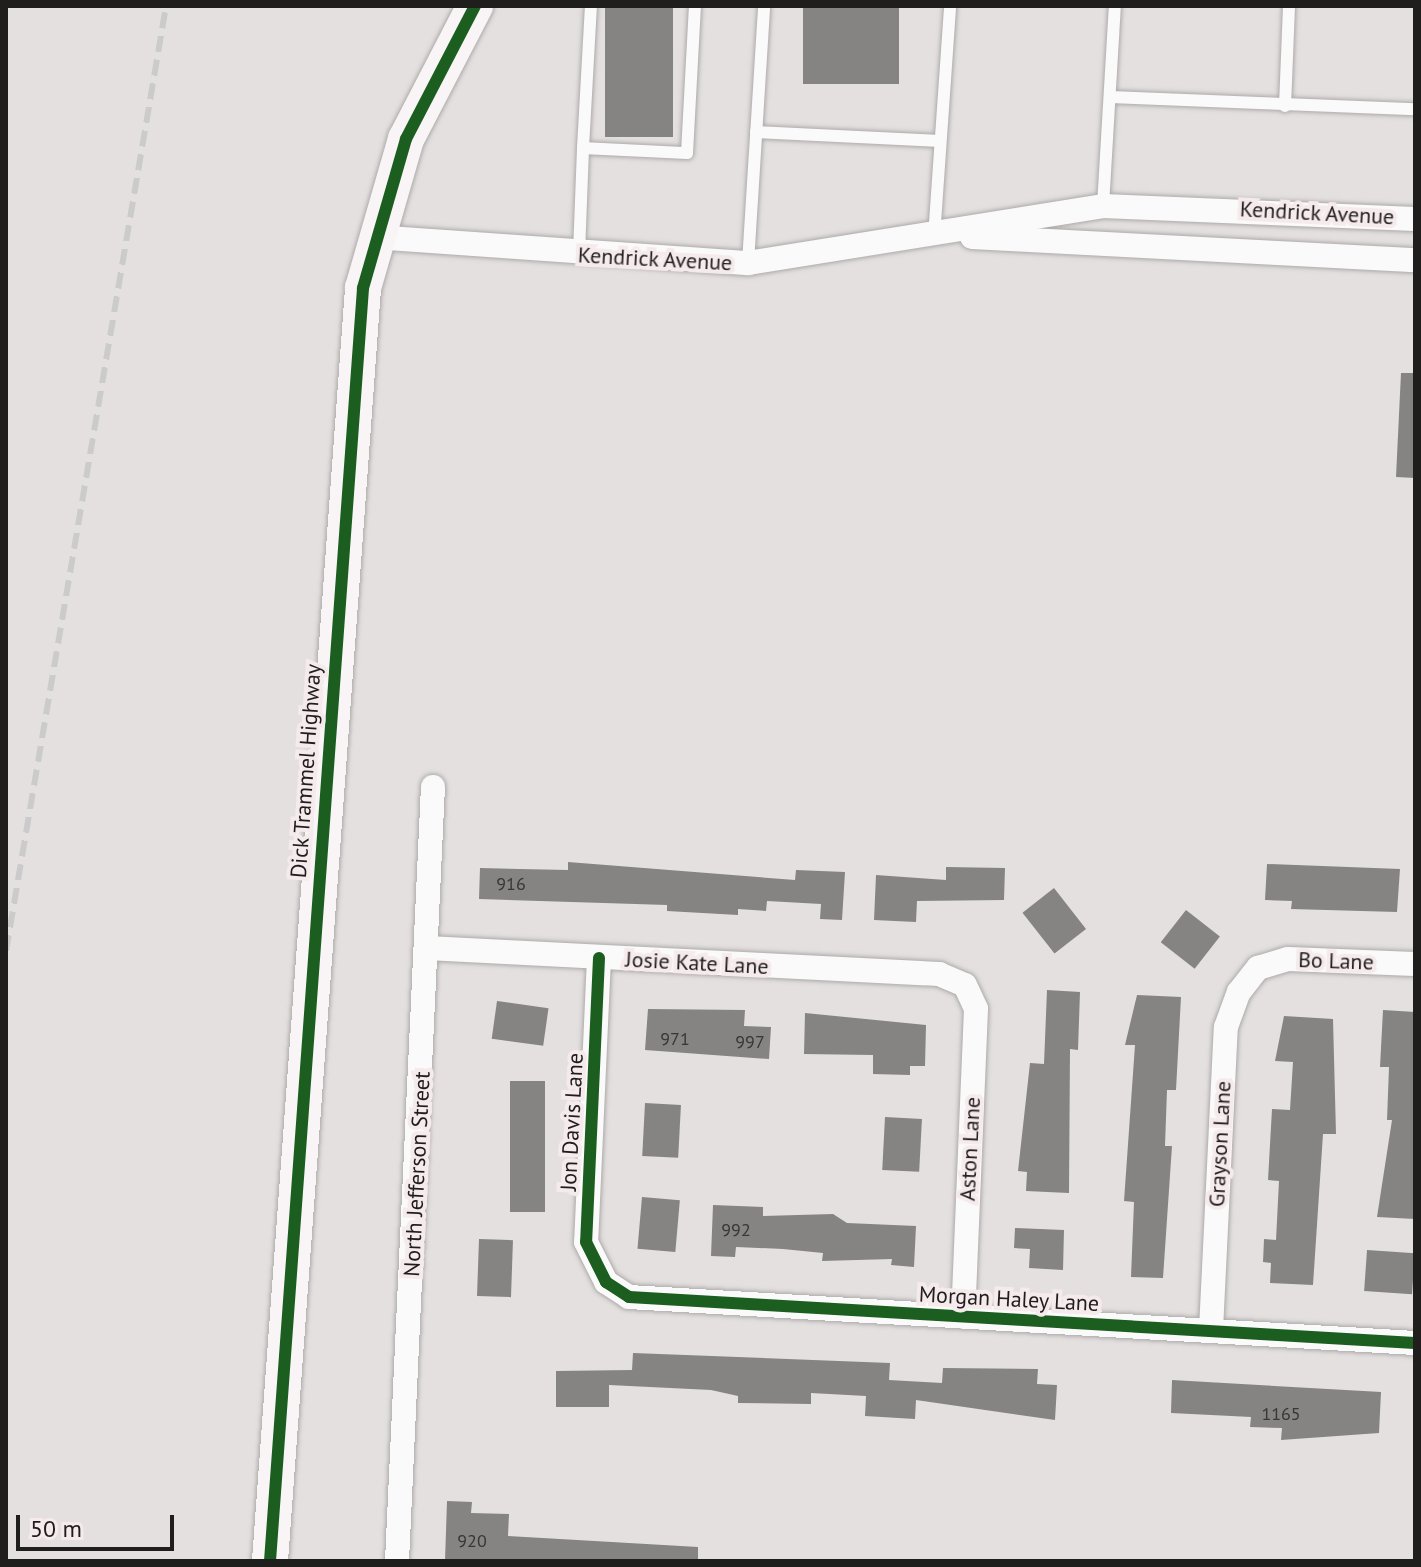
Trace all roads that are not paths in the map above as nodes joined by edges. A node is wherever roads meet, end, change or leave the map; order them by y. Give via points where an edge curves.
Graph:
1 (475, 6) edge
2 (591, 6) edge
3 (695, 6) edge
4 (764, 6) edge
5 (950, 6) edge
6 (1115, 6) edge
7 (1289, 6) edge
8 (1110, 97) junction
9 (1285, 106) junction
10 (1415, 109) edge
11 (756, 132) junction
12 (940, 141) junction
13 (583, 148) junction
14 (1103, 206) junction
15 (1415, 219) edge
16 (375, 237) junction
17 (934, 237) junction
18 (579, 256) junction
19 (1415, 260) edge
20 (748, 263) junction
21 (433, 787) dead end
22 (427, 948) junction
23 (599, 958) junction
24 (1415, 964) edge
25 (1258, 968) joint
26 (965, 985) joint
27 (606, 1282) joint
28 (963, 1317) junction
29 (1211, 1330) junction
30 (1415, 1343) edge
31 (270, 1561) edge
32 (397, 1561) edge

1 - 16 main road, Dick Trammel Highway via 406,139
2 - 13 lane
3 - 13 lane via 687,153
4 - 11 lane
5 - 12 lane
6 - 8 lane
7 - 9 lane
8 - 9 lane
8 - 14 lane
9 - 10 lane
11 - 12 lane
11 - 20 lane
12 - 17 lane
13 - 18 lane
14 - 15 street, Kendrick Avenue
14 - 17 street, Kendrick Avenue
16 - 18 street, Kendrick Avenue
16 - 31 main road, Dick Trammel Highway via 354,365
17 - 19 street, Kendrick Avenue
17 - 20 street, Kendrick Avenue
18 - 20 street, Kendrick Avenue
21 - 22 street, North Jefferson Street
22 - 23 street, Josie Kate Lane
22 - 32 street, North Jefferson Street
23 - 26 street, Josie Kate Lane via 939,974
23 - 27 street, Jon Davis Lane via 586,1242
24 - 25 street, Bo Lane via 1288,959
25 - 29 street, Grayson Lane via 1226,1027
26 - 28 street, Aston Lane via 976,1009
27 - 28 street, Morgan Haley Lane via 661,1303
28 - 29 street, Morgan Haley Lane
29 - 30 street, Morgan Haley Lane

